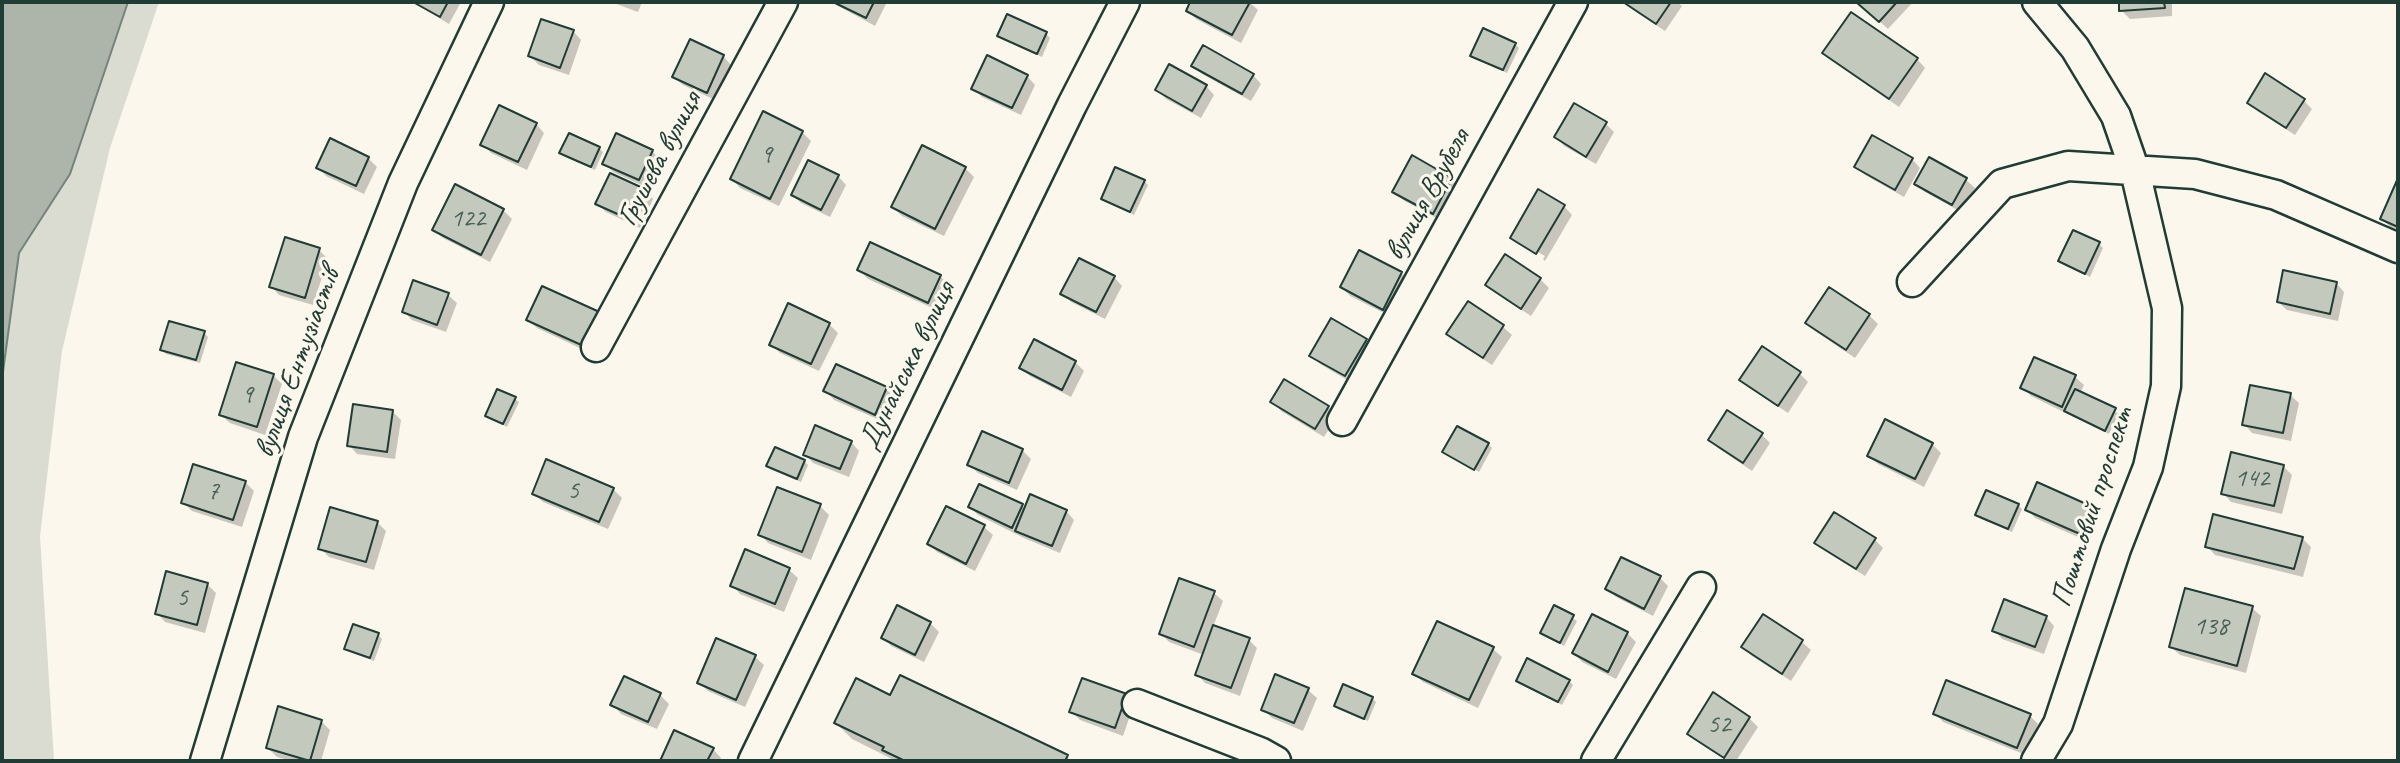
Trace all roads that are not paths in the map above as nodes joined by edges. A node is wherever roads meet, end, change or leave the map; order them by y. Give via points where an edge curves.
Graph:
1 (489, 2) edge
2 (783, 2) edge
3 (1125, 2) edge
4 (1573, 2) edge
5 (2037, 2) edge
6 (2136, 171) junction
7 (2398, 248) edge
8 (1912, 282) dead end
9 (596, 347) dead end
10 (1342, 421) dead end
11 (1701, 587) dead end
12 (1136, 704) dead end
13 (205, 761) edge
14 (753, 761) edge
15 (1276, 761) edge
16 (1596, 761) edge
17 (2036, 761) edge

1 - 13 street, вулиця Ентузіастів via 402,183 303,437
2 - 9 street, Грушева вулиця
3 - 14 street, Дунайська вулиця
4 - 10 street, вулиця Врубеля
5 - 6 street, Поштовий проспект via 2075,48 2116,116
6 - 7 street via 2194,174 2276,195
6 - 8 street via 2068,166 2002,184
6 - 17 street, Поштовий проспект via 2167,308 2166,386 2148,467 2111,562 2058,724
11 - 16 street
12 - 15 street

